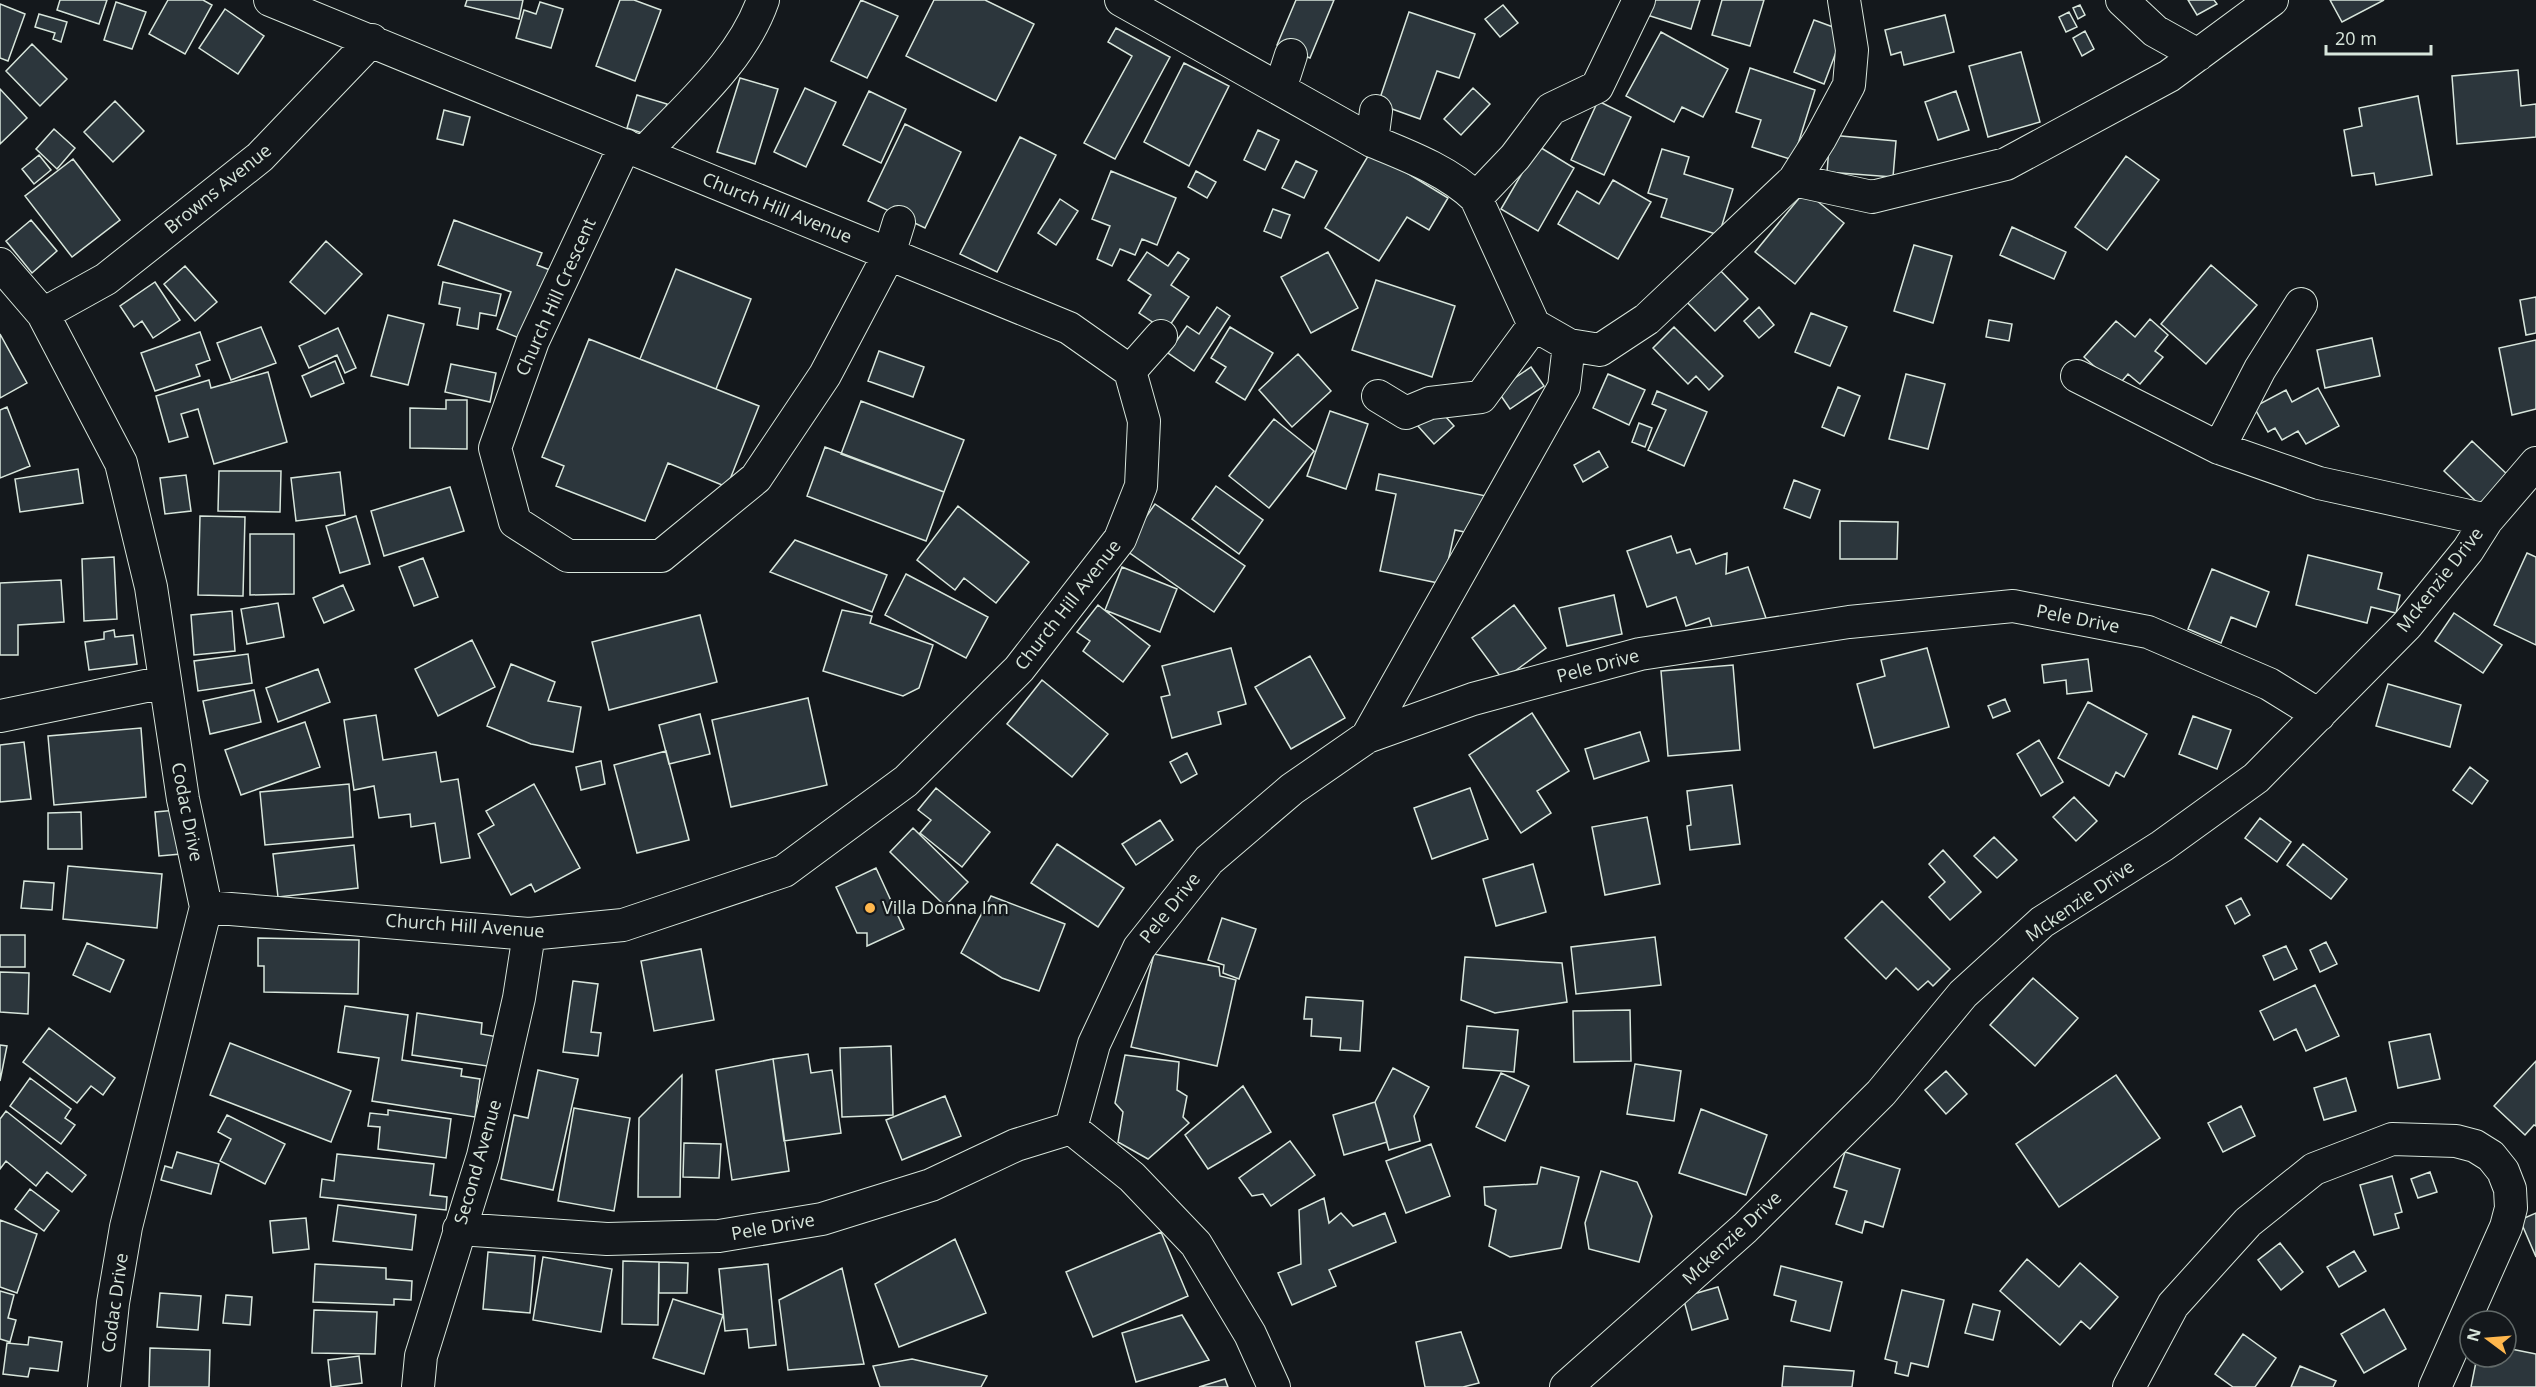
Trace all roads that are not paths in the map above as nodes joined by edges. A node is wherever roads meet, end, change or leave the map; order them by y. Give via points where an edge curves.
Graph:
1 (270, 0) edge
2 (763, 0) edge
3 (1639, 0) edge
4 (1844, 0) edge
5 (2121, 0) edge
6 (2272, 0) edge
7 (1139, 5) edge
8 (372, 40) junction
9 (1291, 55) dead end
10 (2198, 55) junction
11 (1280, 89) junction
12 (634, 149) junction
13 (1794, 180) junction
14 (1476, 198) junction
15 (899, 222) dead end
16 (889, 254) junction
17 (0, 264) edge
18 (2301, 304) dead end
19 (43, 314) junction
20 (1534, 326) junction
21 (1161, 336) dead end
22 (1569, 345) junction
23 (1131, 371) junction
24 (2077, 376) dead end
25 (1378, 396) dead end
26 (2219, 448) junction
27 (2536, 463) edge
28 (2487, 520) junction
29 (165, 682) junction
30 (2319, 715) junction
31 (0, 716) edge
32 (1367, 738) junction
33 (206, 907) junction
34 (529, 934) junction
35 (1071, 1128) junction
36 (459, 1229) junction
37 (104, 1387) edge
38 (418, 1387) edge
39 (1274, 1387) edge
40 (1566, 1387) edge
41 (2129, 1387) edge
42 (2435, 1387) edge

1 - 8 street, Church Hill Avenue
2 - 12 street, Church Hill Crescent via 755,23 734,55
3 - 14 street via 1597,87 1551,109 1515,157
4 - 13 street via 1852,50 1849,85
5 - 10 street via 2155,31
6 - 10 street
7 - 11 street
8 - 12 street, Church Hill Avenue
8 - 19 street, Browns Avenue via 261,158 106,279
9 - 11 street
10 - 13 street via 2169,76 2006,164 1872,197
11 - 14 street via 1374,126 1404,154 1465,187
12 - 16 street, Church Hill Avenue
12 - 16 street, Church Hill Crescent via 533,341 495,448 515,522 568,556 661,556 756,478 825,375
13 - 22 street via 1647,319 1600,350
14 - 20 street
15 - 16 street, Church Hill Crescent
16 - 23 street, Church Hill Avenue via 968,274 1069,328
17 - 19 street, Codac Drive
18 - 26 street via 2260,369
19 - 29 street, Codac Drive via 121,463 151,587
20 - 22 street
20 - 25 street via 1481,397 1430,403 1406,413
21 - 23 street
22 - 32 street via 1564,387
23 - 34 street, Church Hill Avenue via 1144,421 1141,486 1120,539 1019,669 906,782 784,871 623,925
24 - 26 street
26 - 28 street via 2319,483
27 - 28 street, Mckenzie Drive
28 - 30 street, Mckenzie Drive via 2468,550 2407,625
29 - 31 street
29 - 33 street, Codac Drive via 183,799
30 - 32 street, Pele Drive via 2269,684 2148,632 2013,606 1849,622 1640,654 1473,699
30 - 40 street, Mckenzie Drive via 2256,778 2162,846 2042,922 1963,994 1881,1093 1745,1228
32 - 35 street, Pele Drive via 1292,789 1209,860 1138,948 1094,1044
33 - 34 street, Church Hill Avenue
33 - 37 street, Codac Drive via 126,1227
34 - 36 street, Second Avenue via 519,998 483,1155
35 - 36 street, Pele Drive via 1016,1145 931,1185 822,1219 719,1236 608,1239
35 - 39 street via 1132,1178 1196,1244 1250,1334
36 - 38 street, Second Avenue via 421,1356
41 - 42 street via 2173,1305 2248,1222 2313,1168 2392,1139 2456,1141 2475,1146 2491,1156 2510,1189 2506,1227

